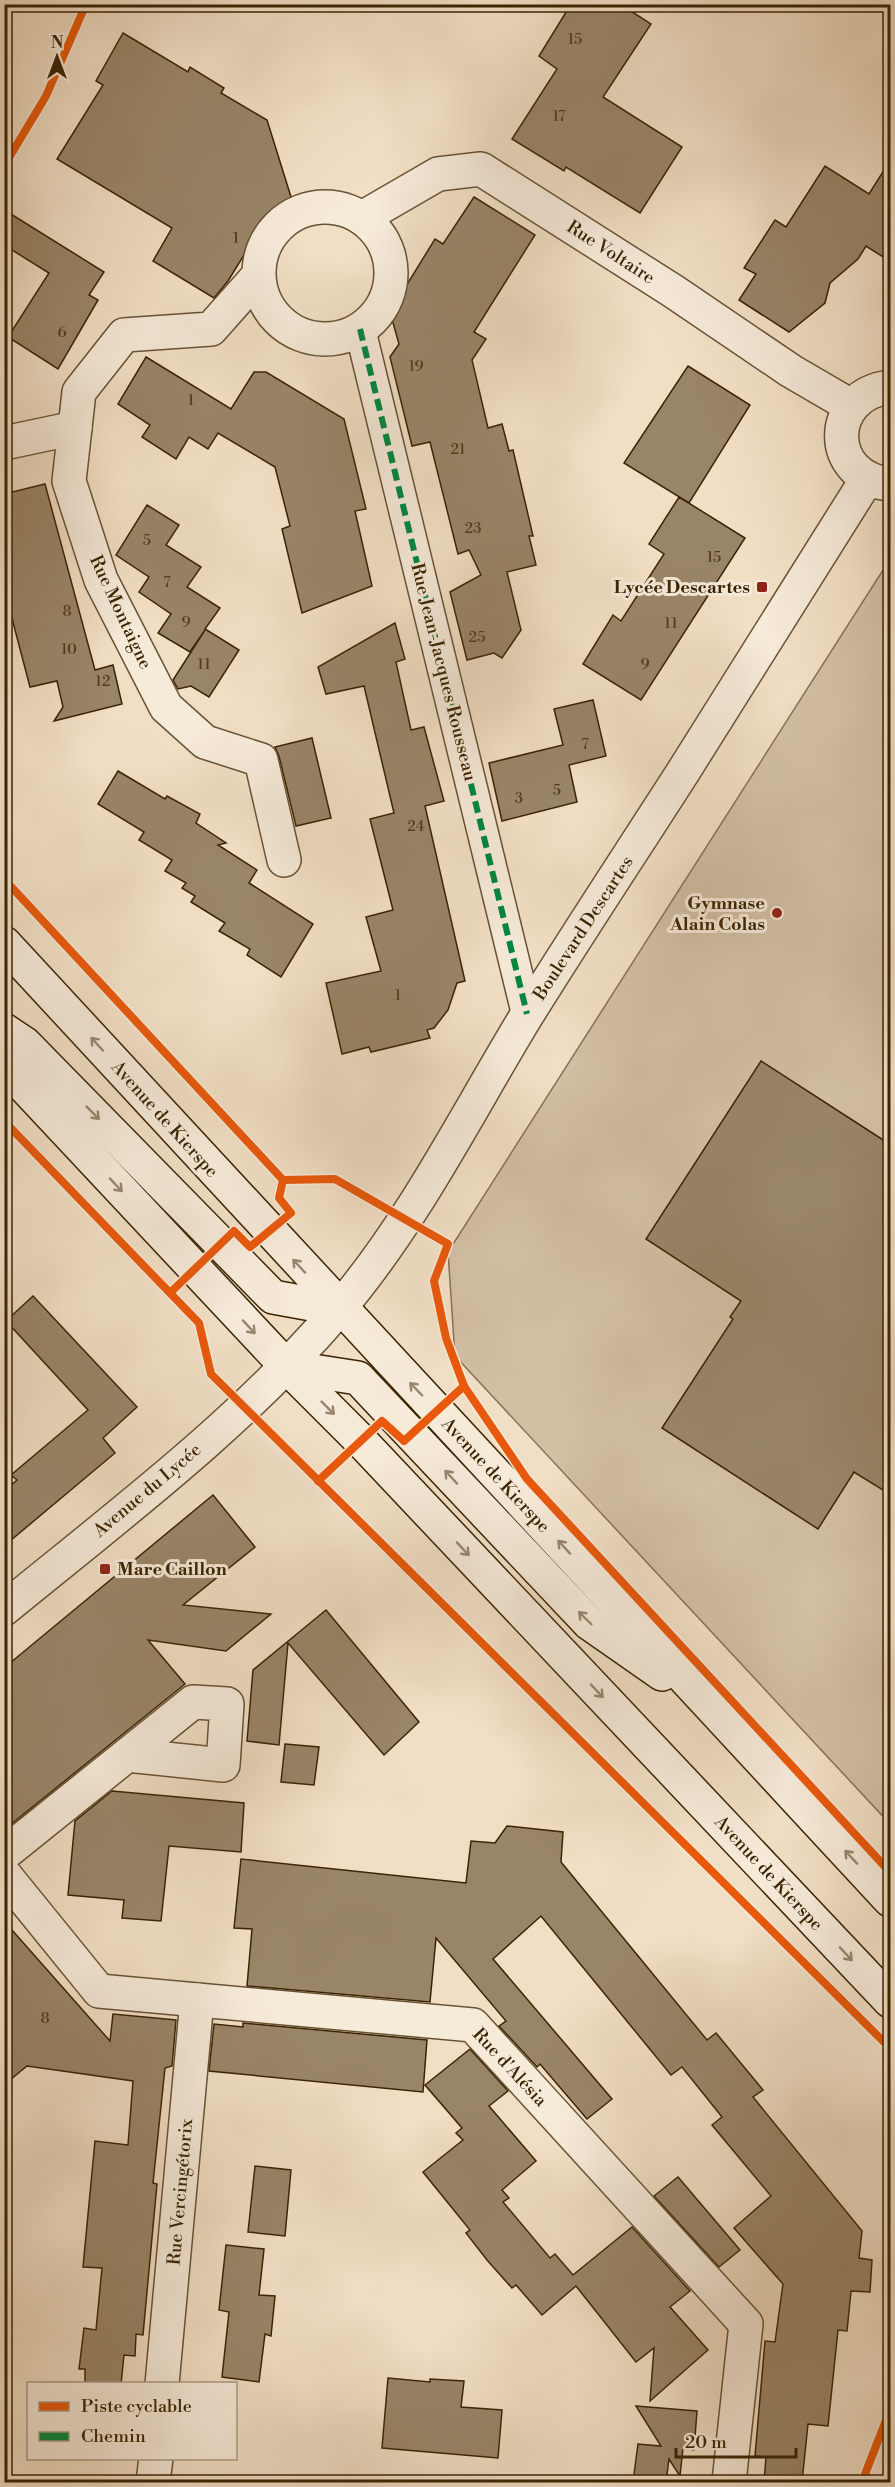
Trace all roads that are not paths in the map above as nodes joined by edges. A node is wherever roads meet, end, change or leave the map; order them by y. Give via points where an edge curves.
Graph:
1 (362, 218) junction
2 (258, 276) junction
3 (360, 329) junction
4 (891, 387) edge
5 (851, 406) junction
6 (75, 428) junction
7 (4, 443) edge
8 (879, 482) edge
9 (284, 860) dead end
10 (4, 943) edge
11 (527, 1014) junction
12 (4, 1030) edge
13 (4, 1065) edge
14 (339, 1309) junction
15 (286, 1367) junction
16 (4, 1609) edge
17 (717, 1714) junction
18 (127, 1755) dead end
19 (4, 1854) edge
20 (4, 1874) edge
21 (891, 1900) edge
22 (197, 2000) junction
23 (891, 2001) edge
24 (162, 2382) edge
25 (156, 2460) edge
26 (153, 2482) edge
27 (729, 2482) edge

1 - 2 street via 340,208 318,207 292,214 275,229 263,249
1 - 3 street via 374,228 386,248 391,270 390,284 377,313
1 - 5 street, Rue Voltaire via 438,174 481,169
2 - 3 street via 263,298 290,329 312,338 335,339
2 - 6 street, Rue Montaigne via 212,329 124,335 79,392
3 - 11 street, Rue Jean-Jacques Rousseau
4 - 5 street via 869,392
5 - 8 street, Boulevard Descartes via 844,418 842,445 851,464
6 - 7 street
6 - 9 street, Rue Montaigne via 69,481 101,580 166,707 205,742 261,760
8 - 11 street, Boulevard Descartes via 780,620
14 -> 10 street, Avenue de Kierspe
11 - 14 street, Boulevard Descartes via 406,1220
12 -> 14 street via 25,1044 273,1297
13 -> 15 street, Avenue de Kierspe
14 - 15 street, Boulevard Descartes
17 -> 14 street, Avenue de Kierspe
15 - 16 street, Avenue du Lycée via 154,1486
17 -> 15 street via 589,1623 358,1378
15 -> 23 street, Avenue de Kierspe
21 -> 17 street, Avenue de Kierspe
18 - 19 street
20 - 22 street, Rue d'Alésia via 99,1991
22 - 24 street, Rue Vercingétorix
22 - 27 street, Rue d'Alésia via 473,2025 747,2324
25 - 26 street

